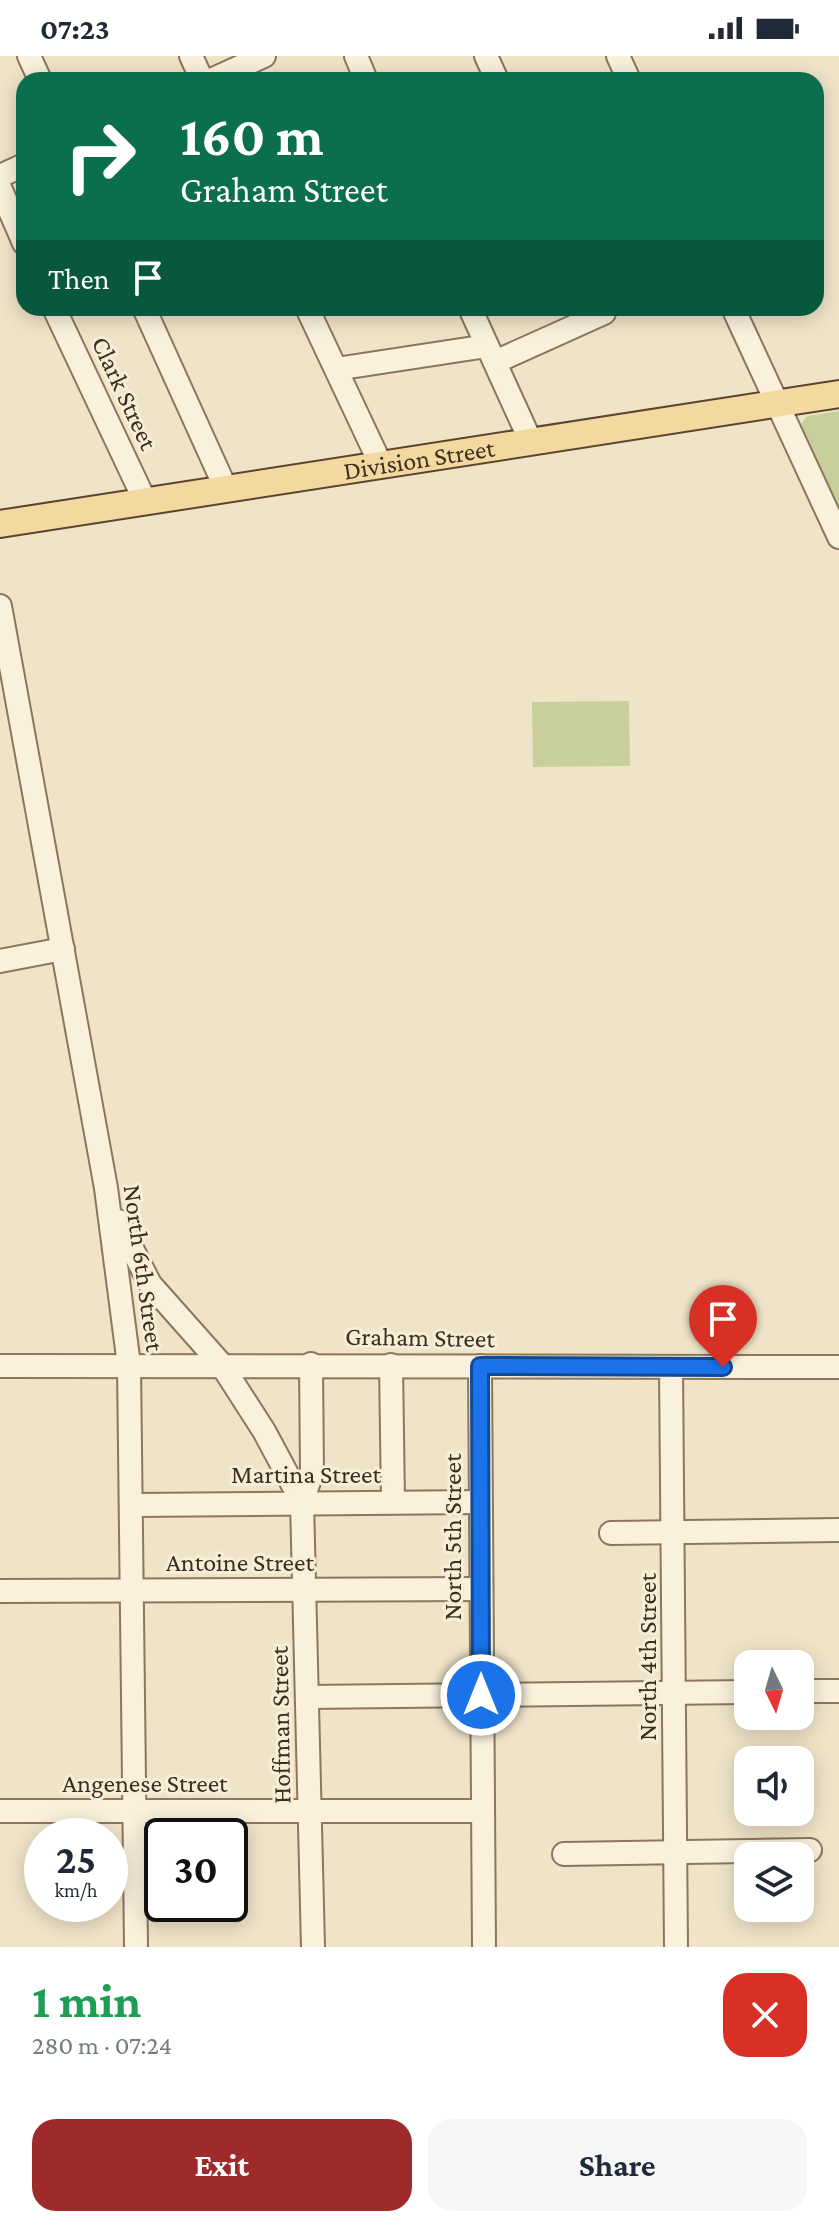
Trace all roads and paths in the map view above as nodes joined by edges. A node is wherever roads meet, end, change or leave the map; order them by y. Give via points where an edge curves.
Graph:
1 (264, 56) edge
2 (229, 72) edge
3 (0, 188) edge
4 (16, 225) edge
5 (58, 316) edge
6 (148, 316) edge
7 (311, 316) edge
8 (474, 316) edge
9 (587, 316) edge
10 (737, 316) edge
11 (491, 354) junction
12 (336, 369) junction
13 (839, 394) edge
14 (777, 404) junction
15 (531, 442) junction
16 (381, 465) junction
17 (226, 489) junction
18 (145, 501) junction
19 (0, 524) edge
20 (839, 537) edge
21 (0, 606) edge
22 (63, 949) junction
23 (0, 961) edge
24 (106, 1188) junction
25 (221, 1364) junction
26 (311, 1364) junction
27 (129, 1365) junction
28 (391, 1365) junction
29 (0, 1366) edge
30 (480, 1366) junction
31 (671, 1367) junction
32 (839, 1367) edge
33 (302, 1502) junction
34 (393, 1502) junction
35 (480, 1502) junction
36 (133, 1505) junction
37 (839, 1530) edge
38 (674, 1532) junction
39 (611, 1533) dead end
40 (480, 1589) junction
41 (134, 1590) junction
42 (306, 1590) junction
43 (0, 1591) edge
44 (814, 1691) edge
45 (839, 1691) edge
46 (734, 1692) edge
47 (675, 1693) junction
48 (481, 1695) junction
49 (307, 1697) junction
50 (0, 1811) edge
51 (136, 1811) junction
52 (309, 1811) junction
53 (482, 1811) junction
54 (734, 1851) edge
55 (676, 1852) junction
56 (564, 1854) dead end
57 (136, 1947) edge
58 (313, 1947) edge
59 (484, 1947) edge
60 (676, 1947) edge

1 - 2 street
3 - 4 street
5 - 18 street, Clark Street
6 - 17 street
7 - 12 street
8 - 11 street
9 - 11 street
10 - 14 street
11 - 12 street
11 - 15 street
12 - 16 street
13 - 14 main road, Division Street
14 - 15 main road, Division Street
14 - 20 street
15 - 16 main road, Division Street
16 - 17 main road, Division Street
17 - 18 main road, Division Street
18 - 19 main road, Division Street
21 - 22 street, North 6th Street
22 - 23 street
22 - 24 street, North 6th Street
24 - 25 street, Hoffman Street via 150,1284
24 - 27 street, North 6th Street
25 - 26 street, Graham Street
25 - 27 street, Graham Street
25 - 33 street, Hoffman Street
26 - 28 street, Graham Street
26 - 33 street, Hoffman Street via 312,1473
27 - 29 street, Graham Street
27 - 36 street, North 6th Street
28 - 30 street, Graham Street
28 - 34 street
30 - 31 street, Graham Street
30 - 35 street, North 5th Street
31 - 32 street, Graham Street
31 - 38 street, North 4th Street
33 - 34 street, Martina Street
33 - 36 street, Martina Street
33 - 42 street, Hoffman Street
34 - 35 street, Martina Street
35 - 40 street, North 5th Street
36 - 41 street, North 6th Street
37 - 38 street
38 - 39 street
38 - 47 street, North 4th Street
40 - 42 street, Antoine Street
40 - 48 street, North 5th Street
41 - 42 street, Antoine Street
41 - 43 street, Antoine Street
41 - 51 street, North 6th Street
42 - 49 street, Hoffman Street
44 - 45 street
46 - 47 street
47 - 48 street
47 - 55 street, North 4th Street
48 - 49 street
48 - 53 street, North 5th Street
49 - 52 street, Hoffman Street
50 - 51 street, Angenese Street
51 - 52 street, Angenese Street
51 - 57 street, North 6th Street
52 - 53 street, Angenese Street
52 - 58 street, Hoffman Street
53 - 59 street, North 5th Street
54 - 55 street
55 - 56 street
55 - 60 street, North 4th Street

